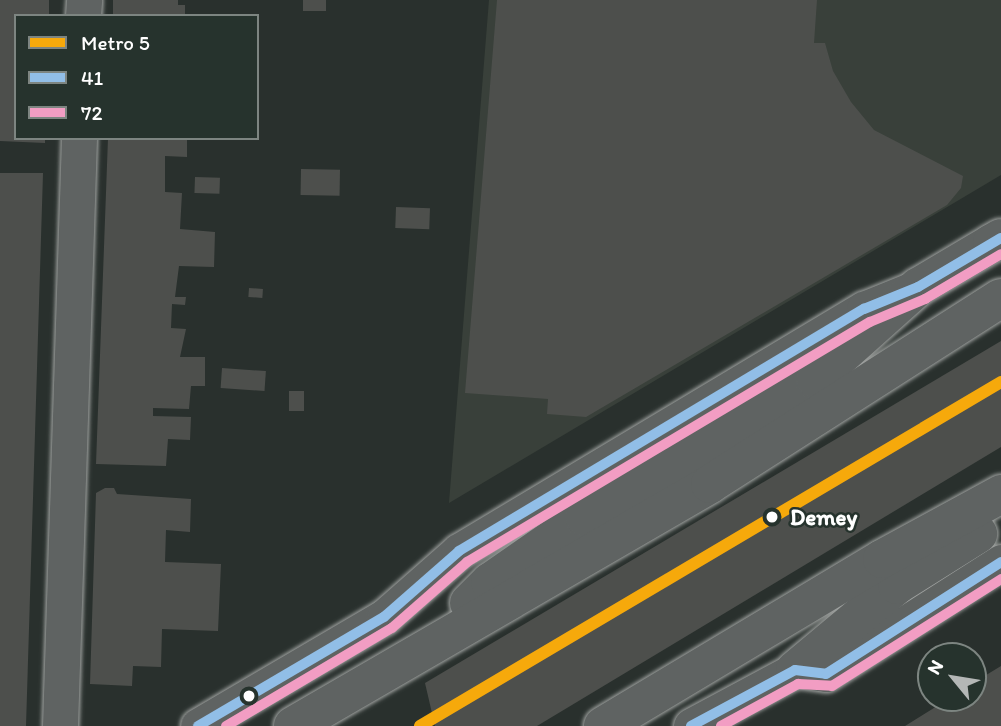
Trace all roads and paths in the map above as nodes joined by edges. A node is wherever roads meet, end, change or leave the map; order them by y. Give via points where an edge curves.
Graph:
1 (79, 140) edge
2 (998, 240) edge
3 (918, 287) junction
4 (1001, 298) edge
5 (1001, 494) edge
6 (1001, 519) edge
7 (1001, 562) edge
8 (420, 651) junction
9 (795, 670) junction
10 (60, 726) edge
11 (198, 726) edge
12 (293, 726) edge
13 (603, 726) edge
14 (691, 726) edge

1 - 10 street
2 - 3 main road
3 - 8 main road via 815,379 584,517 489,582
3 - 11 street via 864,309 459,551 384,617
4 - 8 main road via 710,484
5 - 13 main road via 882,559
6 - 9 main road via 897,585
7 - 9 street via 826,674
8 - 12 main road
9 - 14 street

